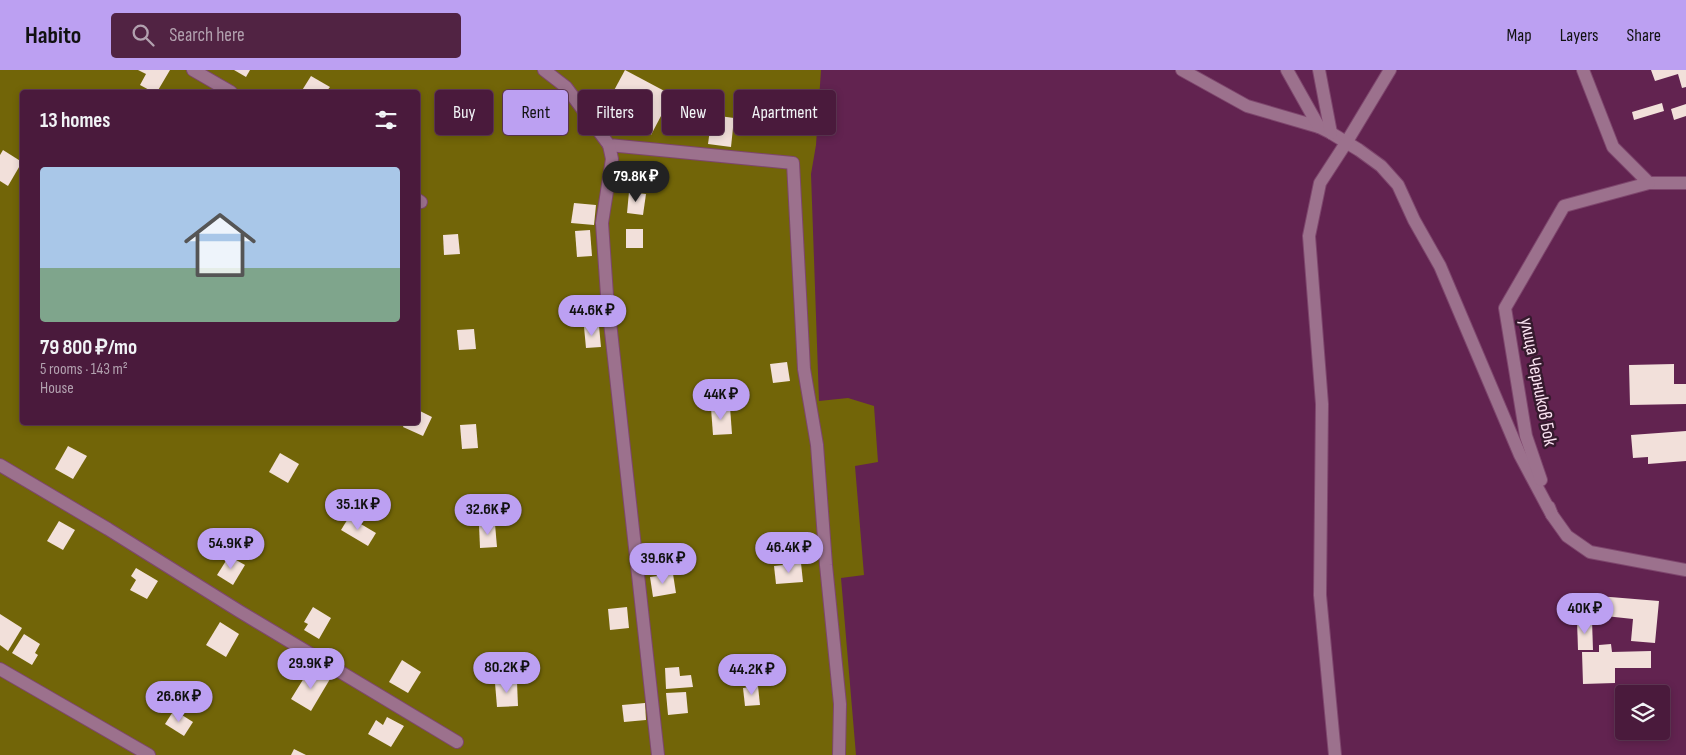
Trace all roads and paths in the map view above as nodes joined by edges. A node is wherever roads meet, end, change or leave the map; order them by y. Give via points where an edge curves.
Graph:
1 (194, 70) edge
2 (544, 70) edge
3 (1182, 70) edge
4 (1287, 70) edge
5 (1319, 70) edge
6 (1390, 70) edge
7 (1583, 70) edge
8 (227, 90) edge
9 (1319, 127) junction
10 (1331, 133) junction
11 (1346, 143) junction
12 (609, 145) junction
13 (1649, 183) junction
14 (1686, 183) edge
15 (0, 465) edge
16 (1552, 515) junction
17 (1686, 570) edge
18 (0, 669) edge
19 (457, 742) dead end
20 (149, 755) edge
21 (658, 755) edge
22 (838, 755) edge
23 (1335, 755) edge

1 - 8 street
2 - 12 street via 566,87
3 - 9 street via 1247,106
4 - 9 street
5 - 10 street
6 - 11 street
7 - 13 street via 1612,147
9 - 10 street
10 - 11 street
11 - 16 street via 1381,166 1398,185 1440,266 1520,455
11 - 23 street via 1320,184 1309,236 1322,404 1320,595
12 - 21 street via 612,159 602,223 607,295
12 - 22 street via 794,164 804,369 816,445 840,704
13 - 14 street, улица Черников Бок
13 - 16 street, улица Черников Бок via 1564,206 1505,308 1526,436
15 - 19 street
16 - 17 street, улица Черников Бок via 1567,536 1590,552
18 - 20 street

